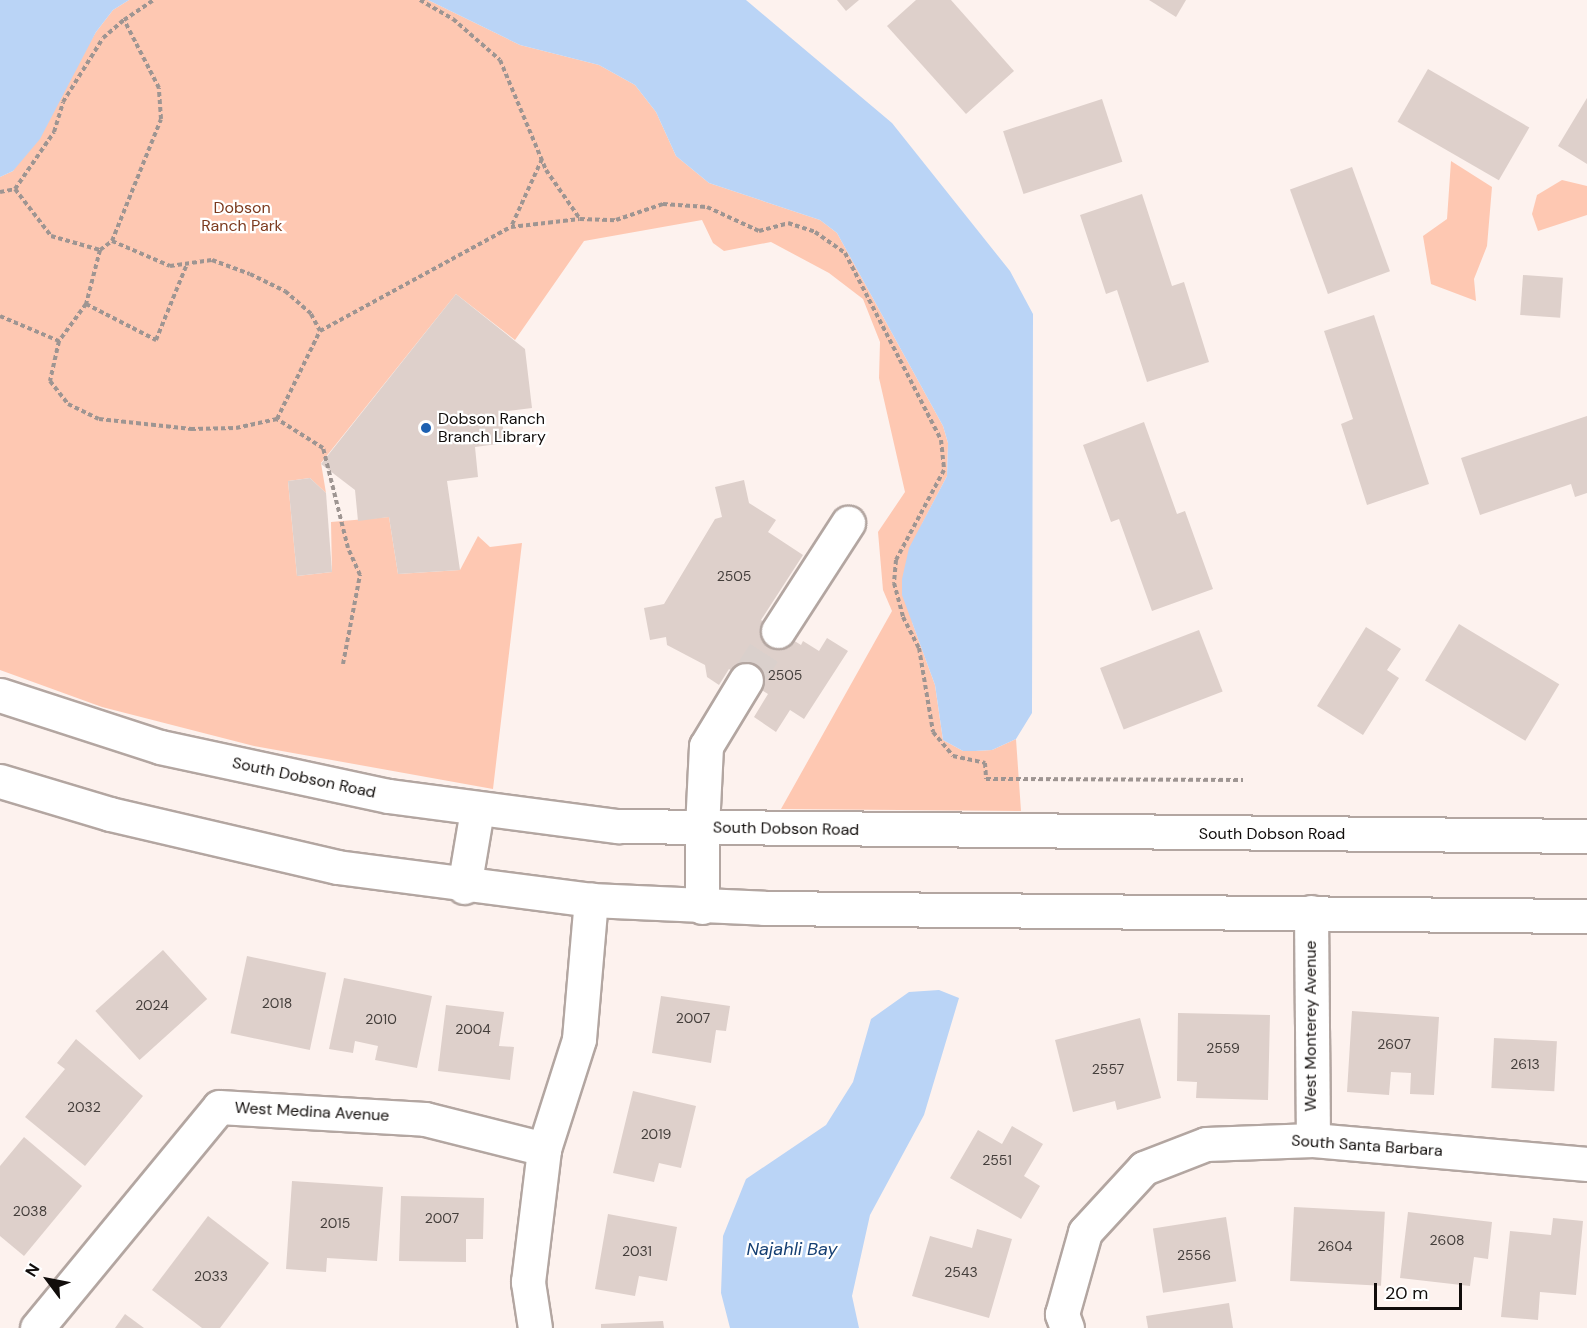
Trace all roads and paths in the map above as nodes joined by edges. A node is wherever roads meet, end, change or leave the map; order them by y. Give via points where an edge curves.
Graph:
1 (154, 0) edge
2 (420, 0) edge
3 (124, 20) junction
4 (542, 158) junction
5 (15, 189) junction
6 (0, 192) edge
7 (580, 219) junction
8 (510, 227) junction
9 (112, 241) junction
10 (100, 250) junction
11 (187, 264) junction
12 (86, 304) junction
13 (0, 316) edge
14 (320, 331) junction
15 (59, 341) junction
16 (277, 419) junction
17 (848, 523) dead end
18 (778, 631) tunnel mouth
19 (343, 664) dead end
20 (746, 680) tunnel mouth
21 (0, 695) edge
22 (1243, 780) dead end
23 (0, 781) edge
24 (477, 810) junction
25 (702, 828) junction
26 (1587, 836) edge
27 (464, 886) junction
28 (591, 900) junction
29 (702, 907) junction
30 (1311, 912) junction
31 (1587, 916) edge
32 (1313, 1140) junction
33 (544, 1149) junction
34 (1587, 1164) edge
35 (1065, 1321) edge
36 (37, 1328) edge
37 (535, 1328) edge

1 - 3 path
2 - 4 path via 453,19 500,60
3 - 5 path via 103,38 63,102 54,132
3 - 9 path via 159,88 161,119
4 - 7 path via 561,197
4 - 8 path
5 - 6 path
5 - 10 path via 51,236
7 - 8 path
7 - 22 path via 616,220 663,204 707,207 759,231 788,223 815,232 845,253 864,281 908,379 934,419 941,440 944,470 896,560 894,584 903,617 919,648 933,732 953,756 985,763 986,779
8 - 14 path
9 - 10 path
9 - 11 path via 170,266
10 - 12 path
11 - 12 path via 156,340
11 - 14 path via 212,260 285,291 311,314
12 - 15 path
13 - 15 path
14 - 16 path
15 - 16 path via 50,381 68,404 99,419 191,429 237,428
16 - 19 path via 323,448 348,548 360,576
17 - 18 main road
20 - 25 main road via 706,746
21 - 24 main road, South Dobson Road via 160,747 389,796
23 - 27 main road via 238,845 337,867
24 - 25 main road, South Dobson Road via 618,826
24 - 27 main road
25 - 26 main road, South Dobson Road
25 - 29 main road
27 - 28 main road
28 - 29 main road
28 - 33 main road via 579,1039
29 - 30 main road
30 - 31 main road
30 - 32 main road, West Monterey Avenue
32 - 34 main road, South Santa Barbara
32 - 35 main road, South Santa Barbara via 1206,1144 1118,1178 1085,1232
33 - 36 main road, West Medina Avenue via 425,1119 219,1107
33 - 37 main road via 528,1282

